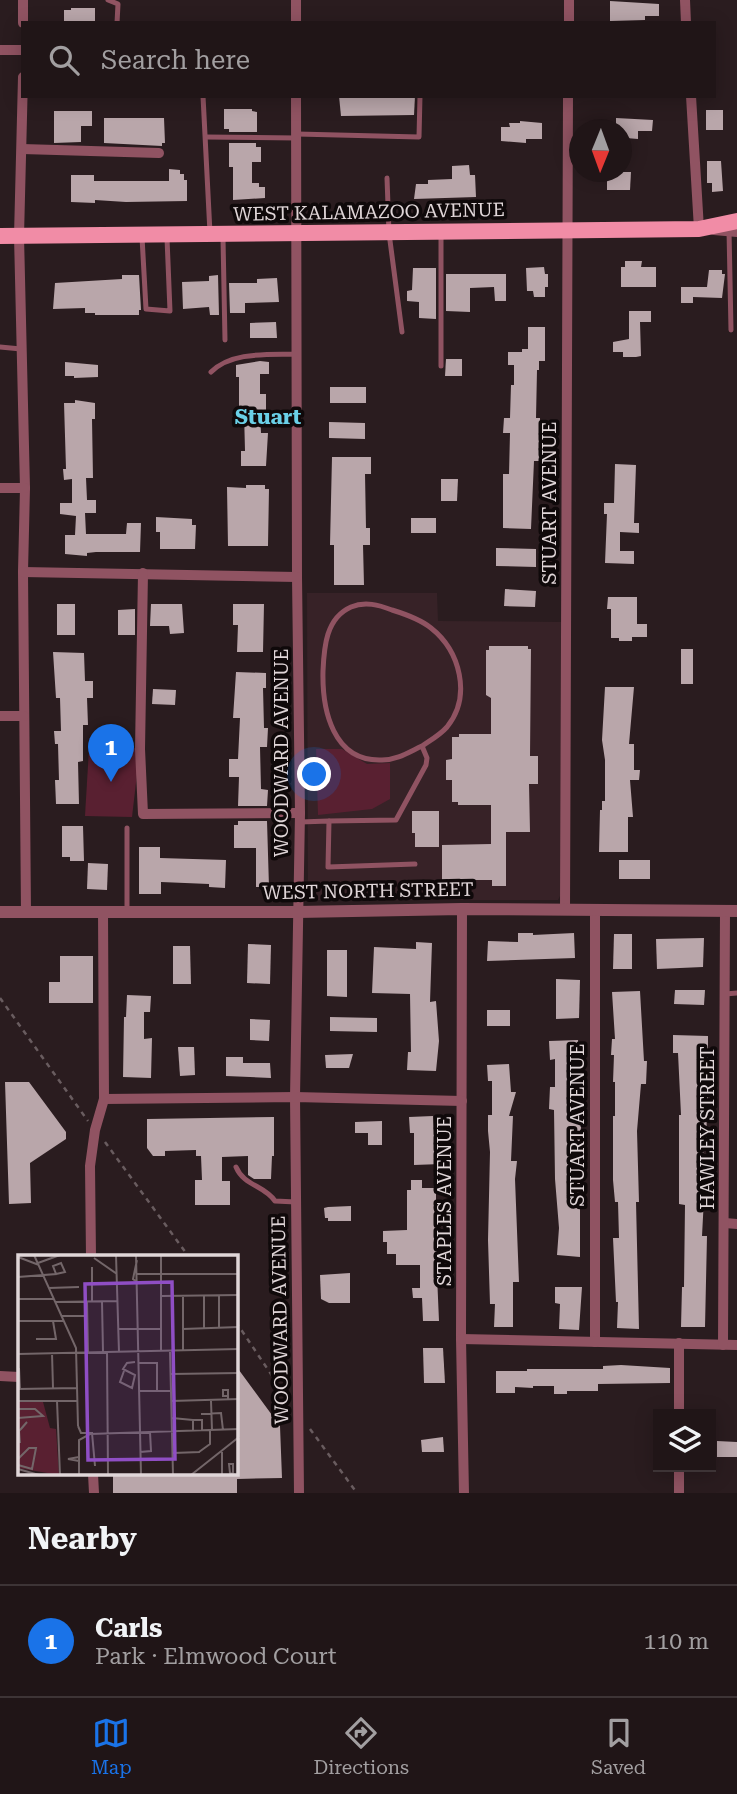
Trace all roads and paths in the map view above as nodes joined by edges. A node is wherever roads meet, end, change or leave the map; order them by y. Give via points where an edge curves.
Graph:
1 (23, 0) edge
2 (108, 0) edge
3 (296, 0) edge
4 (569, 0) edge
5 (685, 0) edge
6 (23, 21) edge
7 (117, 21) edge
8 (296, 21) edge
9 (569, 21) edge
10 (686, 21) edge
11 (0, 50) edge
12 (21, 50) edge
13 (23, 98) edge
14 (204, 98) edge
15 (296, 98) edge
16 (420, 98) edge
17 (568, 98) edge
18 (691, 98) edge
19 (206, 136) junction
20 (297, 136) junction
21 (22, 149) junction
22 (159, 153) dead end
23 (387, 178) dead end
24 (734, 228) edge
25 (699, 229) junction
26 (567, 231) junction
27 (441, 232) junction
28 (389, 233) junction
29 (297, 234) junction
30 (142, 235) junction
31 (167, 235) junction
32 (216, 235) junction
33 (0, 236) edge
34 (19, 236) junction
35 (731, 330) dead end
36 (402, 332) dead end
37 (225, 340) dead end
38 (0, 348) edge
39 (22, 349) junction
40 (297, 354) junction
41 (441, 366) dead end
42 (211, 372) dead end
43 (0, 488) edge
44 (25, 488) junction
45 (23, 572) junction
46 (143, 573) junction
47 (297, 577) junction
48 (0, 716) edge
49 (24, 716) junction
50 (422, 746) junction
51 (300, 818) junction
52 (329, 821) junction
53 (127, 828) dead end
54 (415, 864) dead end
55 (462, 909) junction
56 (595, 909) junction
57 (565, 910) junction
58 (103, 911) junction
59 (731, 911) edge
60 (0, 912) edge
61 (26, 912) junction
62 (127, 912) junction
63 (298, 912) junction
64 (737, 993) edge
65 (725, 994) junction
66 (295, 1097) junction
67 (104, 1099) junction
68 (462, 1101) junction
69 (236, 1167) dead end
70 (296, 1202) junction
71 (725, 1223) junction
72 (737, 1224) edge
73 (91, 1255) edge
74 (461, 1339) junction
75 (595, 1342) junction
76 (679, 1343) junction
77 (723, 1345) junction
78 (737, 1345) edge
79 (0, 1376) edge
80 (18, 1377) edge
81 (679, 1409) edge
82 (679, 1472) edge
83 (299, 1493) edge
84 (464, 1493) edge
85 (678, 1493) edge

1 - 6 street
2 - 7 lane via 118,4
3 - 8 street
4 - 9 street
5 - 10 street
11 - 12 street
13 - 21 street
14 - 19 lane
15 - 20 street, WOODWARD AVENUE
16 - 20 lane via 419,136
17 - 26 street, STUART AVENUE
18 - 25 street
19 - 20 lane
19 - 32 lane
20 - 29 street, WOODWARD AVENUE
21 - 22 street
21 - 34 street
23 - 28 lane
24 - 25 main road, WEST KALAMAZOO AVENUE
24 - 35 lane
25 - 26 main road, WEST KALAMAZOO AVENUE
26 - 27 main road, WEST KALAMAZOO AVENUE
26 - 57 street, STUART AVENUE
27 - 28 main road, WEST KALAMAZOO AVENUE
27 - 41 lane
28 - 29 main road, WEST KALAMAZOO AVENUE
28 - 36 lane
29 - 32 main road, WEST KALAMAZOO AVENUE
29 - 40 street, WOODWARD AVENUE
30 - 31 main road, WEST KALAMAZOO AVENUE
30 - 31 lane via 146,309 170,311
30 - 34 main road, WEST KALAMAZOO AVENUE
31 - 32 main road, WEST KALAMAZOO AVENUE
32 - 37 lane
33 - 34 main road, WEST KALAMAZOO AVENUE
34 - 39 street
38 - 39 lane
39 - 44 street
40 - 42 lane via 233,359 221,362
40 - 47 street, WOODWARD AVENUE
43 - 44 street
44 - 45 street
45 - 46 street
45 - 49 street
46 - 47 street
46 - 51 street via 143,814
47 - 51 street, WOODWARD AVENUE
48 - 49 street
49 - 61 street
50 - 50 lane via 383,761 359,757 339,739 326,716 322,690 326,641 335,618 352,606 374,604 419,621 439,635 456,659 460,678 457,710 448,726
50 - 52 lane via 426,765 396,820
51 - 52 lane
51 - 63 street, WOODWARD AVENUE
52 - 54 lane via 328,867
53 - 62 lane
55 - 57 street, WEST NORTH STREET
55 - 63 street, WEST NORTH STREET
55 - 68 street, STAPLES AVENUE
56 - 57 street, WEST NORTH STREET
56 - 59 street, WEST NORTH STREET
56 - 75 street, STUART AVENUE
58 - 61 street, WEST NORTH STREET
58 - 62 street, WEST NORTH STREET
58 - 67 street
59 - 65 street, HAWLEY STREET
60 - 61 street, WEST NORTH STREET
62 - 63 street, WEST NORTH STREET
63 - 66 street, WOODWARD AVENUE
64 - 65 lane
65 - 71 street, HAWLEY STREET
66 - 67 street
66 - 68 street
66 - 70 street, WOODWARD AVENUE
67 - 73 street via 90,1166
68 - 74 street, STAPLES AVENUE
69 - 70 lane via 240,1176 275,1201
70 - 83 street, WOODWARD AVENUE
71 - 72 street
71 - 77 street, HAWLEY STREET
74 - 75 street
74 - 84 street, STAPLES AVENUE
75 - 76 street
76 - 77 street
76 - 81 street
77 - 78 street
79 - 80 street
82 - 85 street

